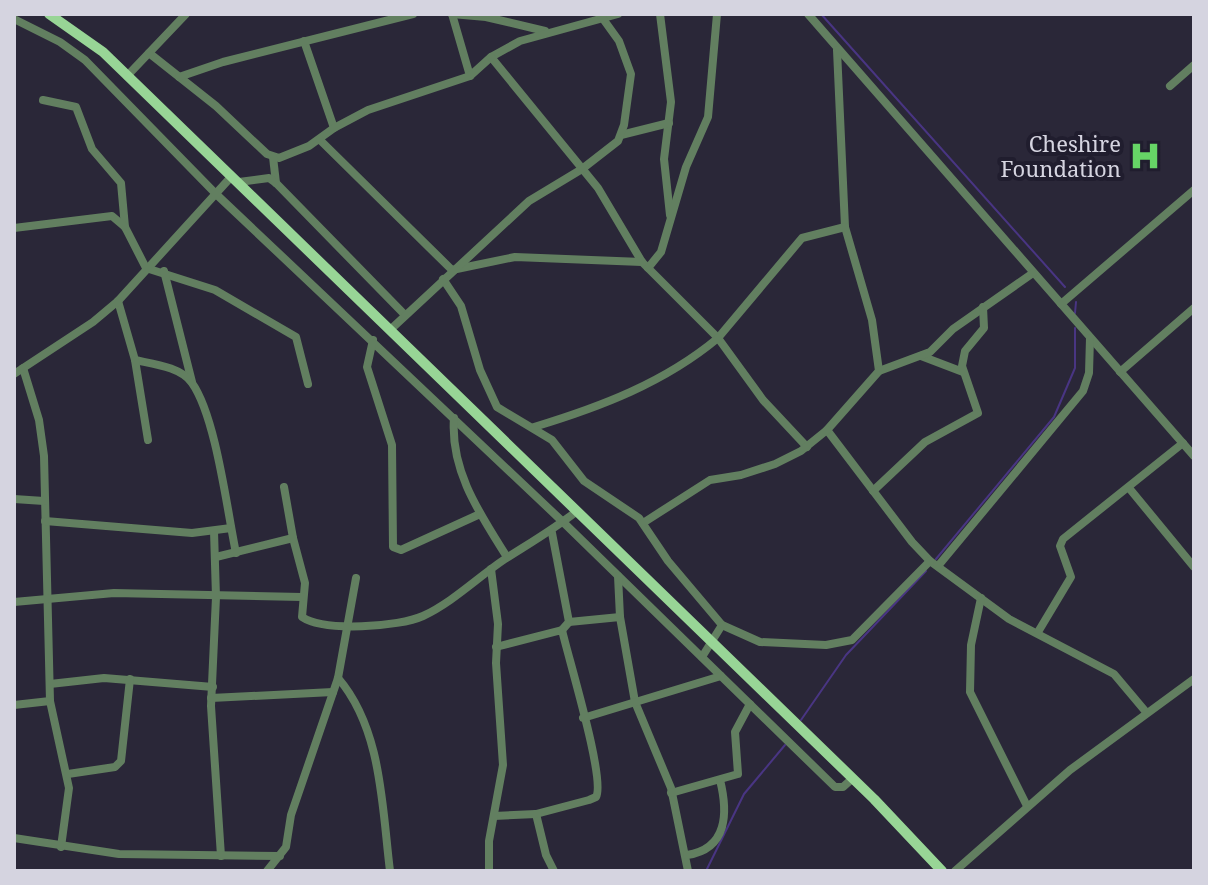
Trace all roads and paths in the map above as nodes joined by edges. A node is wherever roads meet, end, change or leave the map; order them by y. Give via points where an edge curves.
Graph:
1 (49, 14) edge
2 (186, 14) edge
3 (413, 14) edge
4 (452, 14) edge
5 (618, 14) edge
6 (660, 14) edge
7 (717, 14) edge
8 (601, 16) edge
9 (815, 17) edge
10 (374, 18) edge
11 (14, 19) edge
12 (549, 32) junction
13 (304, 41) junction
14 (837, 50) junction
15 (149, 53) junction
16 (491, 57) junction
17 (1194, 65) edge
18 (127, 76) junction
19 (470, 76) junction
20 (179, 77) junction
21 (1170, 86) dead end
22 (43, 100) dead end
23 (669, 123) junction
24 (334, 128) junction
25 (621, 135) junction
26 (320, 140) junction
27 (273, 157) junction
28 (582, 169) junction
29 (235, 179) junction
30 (276, 183) junction
31 (1194, 190) edge
32 (216, 194) junction
33 (671, 219) junction
34 (125, 227) junction
35 (845, 227) junction
36 (14, 228) edge
37 (645, 265) junction
38 (146, 268) junction
39 (452, 270) junction
40 (164, 271) junction
41 (1033, 273) junction
42 (443, 279) junction
43 (118, 301) junction
44 (1061, 304) junction
45 (983, 307) junction
46 (1194, 308) edge
47 (405, 315) junction
48 (390, 330) junction
49 (1090, 337) junction
50 (718, 338) junction
51 (373, 340) junction
52 (921, 356) junction
53 (135, 360) junction
54 (23, 368) junction
55 (879, 371) junction
56 (963, 372) junction
57 (1120, 372) junction
58 (14, 374) edge
59 (192, 382) junction
60 (308, 384) dead end
61 (454, 418) junction
62 (534, 427) junction
63 (827, 430) junction
64 (148, 440) dead end
65 (1183, 443) junction
66 (807, 447) junction
67 (1194, 456) edge
68 (284, 487) dead end
69 (1129, 488) junction
70 (873, 491) junction
71 (14, 499) edge
72 (44, 501) junction
73 (577, 511) junction
74 (480, 514) junction
75 (45, 521) junction
76 (563, 522) junction
77 (643, 523) junction
78 (231, 528) junction
79 (214, 531) junction
80 (552, 533) junction
81 (293, 538) junction
82 (236, 553) junction
83 (216, 557) junction
84 (507, 557) junction
85 (934, 563) junction
86 (1194, 567) edge
87 (491, 569) junction
88 (618, 576) junction
89 (356, 578) dead end
90 (216, 597) junction
91 (302, 597) junction
92 (46, 598) junction
93 (981, 598) junction
94 (14, 602) edge
95 (620, 617) junction
96 (569, 622) junction
97 (722, 625) junction
98 (349, 627) junction
99 (562, 630) junction
100 (1038, 632) junction
101 (712, 642) junction
102 (496, 647) junction
103 (702, 657) junction
104 (721, 676) junction
105 (338, 678) junction
106 (130, 679) junction
107 (1194, 679) edge
108 (50, 684) junction
109 (213, 687) junction
110 (333, 692) junction
111 (211, 698) junction
112 (50, 701) junction
113 (635, 702) junction
114 (750, 704) junction
115 (14, 705) edge
116 (1146, 712) junction
117 (583, 718) junction
118 (68, 774) junction
119 (853, 778) junction
120 (720, 780) junction
121 (671, 793) junction
122 (1027, 806) junction
123 (536, 814) junction
124 (494, 816) junction
125 (14, 838) edge
126 (61, 847) junction
127 (687, 855) junction
128 (221, 856) junction
129 (280, 856) junction
130 (267, 871) edge
131 (390, 871) edge
132 (489, 871) edge
133 (554, 871) edge
134 (688, 871) edge
135 (942, 871) edge
136 (955, 871) edge

1 - 18 main road
2 - 15 street
3 - 10 street
4 - 12 street
4 - 19 street
5 - 8 street
6 - 23 street
7 - 33 street via 708,117
8 - 12 street
8 - 25 street via 619,41 631,74
9 - 14 street
10 - 13 street
11 - 32 street via 85,60
12 - 16 street
13 - 20 street
13 - 24 street
14 - 35 street
14 - 41 street
15 - 18 street
15 - 20 street
16 - 19 street
16 - 28 street
17 - 21 street
18 - 29 main road
19 - 24 street via 368,110
20 - 27 street
22 - 34 street via 76,107 92,149 121,183
23 - 25 street
23 - 33 street via 664,159
24 - 26 street
25 - 28 street
26 - 27 street
26 - 39 street
27 - 30 street
28 - 37 street
28 - 39 street via 529,201
29 - 30 street via 269,178
29 - 32 street
29 - 48 main road
30 - 47 street
31 - 44 street
32 - 38 street
32 - 51 street
33 - 37 street via 661,252
34 - 36 street via 105,215
34 - 38 street
35 - 50 street via 802,238
35 - 55 street via 872,320
37 - 39 street via 515,257
37 - 50 street
38 - 40 street
38 - 43 street
39 - 42 street
40 - 59 street
40 - 60 street via 215,290 296,337
41 - 44 street
41 - 45 street
42 - 47 street
42 - 62 street via 461,306 497,407
43 - 53 street
43 - 54 street
44 - 49 street
45 - 52 street
45 - 56 street via 984,328 965,351
46 - 57 street
47 - 48 street
48 - 73 main road
49 - 57 street
49 - 85 street via 1089,373 1075,402
50 - 62 street via 625,397
50 - 66 street via 763,400
51 - 61 street
51 - 74 street via 367,367 393,454 393,547 401,550
52 - 55 street
52 - 56 street
53 - 59 street via 165,367
53 - 64 street
54 - 58 street
54 - 72 street via 42,437
55 - 63 street
56 - 70 street via 978,413 925,442
57 - 65 street
59 - 78 street via 208,423
61 - 74 street via 454,456
61 - 76 street
62 - 77 street via 552,440 584,481
63 - 66 street
63 - 70 street
65 - 67 street
65 - 69 street
66 - 77 street via 754,471 710,480
68 - 81 street
69 - 86 street
69 - 100 street via 1063,539 1060,546 1071,577
70 - 85 street
71 - 72 street
72 - 75 street
73 - 76 street
73 - 101 main road
74 - 84 street
75 - 79 street
75 - 92 street
76 - 80 street
76 - 88 street
77 - 97 street
78 - 79 street
78 - 82 street
79 - 83 street
80 - 84 street
80 - 96 street
81 - 82 street
81 - 91 street via 305,583
82 - 83 street
83 - 90 street
84 - 87 street
85 - 93 street
85 - 97 street via 852,640 829,645 760,642
87 - 98 street via 418,618
87 - 102 street
88 - 95 street
88 - 103 street
89 - 98 street
90 - 91 street
90 - 92 street via 114,593
90 - 109 street
91 - 98 street via 303,619
92 - 94 street
92 - 108 street
93 - 100 street
93 - 122 street via 971,645 970,692
95 - 96 street
95 - 113 street
96 - 99 street
97 - 101 street
98 - 105 street
99 - 102 street
99 - 117 street
100 - 116 street via 1114,674
101 - 103 street
101 - 119 main road
102 - 124 street via 503,765
103 - 104 street
104 - 113 street
104 - 114 street
105 - 110 street
105 - 131 street via 357,700 376,764
106 - 108 street
106 - 109 street
106 - 118 street via 121,761 115,767
107 - 116 street
108 - 112 street
109 - 111 street
110 - 111 street
110 - 129 street
111 - 128 street
112 - 115 street
112 - 118 street
113 - 117 street
113 - 121 street
114 - 119 street via 835,787
114 - 120 street via 735,732 738,774
116 - 122 street
117 - 123 street via 599,794
118 - 126 street
119 - 135 main road
120 - 121 street
120 - 127 street via 724,827 701,852
121 - 127 street
122 - 136 street
123 - 124 street
123 - 133 street
124 - 132 street
125 - 126 street
126 - 128 street
127 - 134 street
128 - 129 street
129 - 130 street

